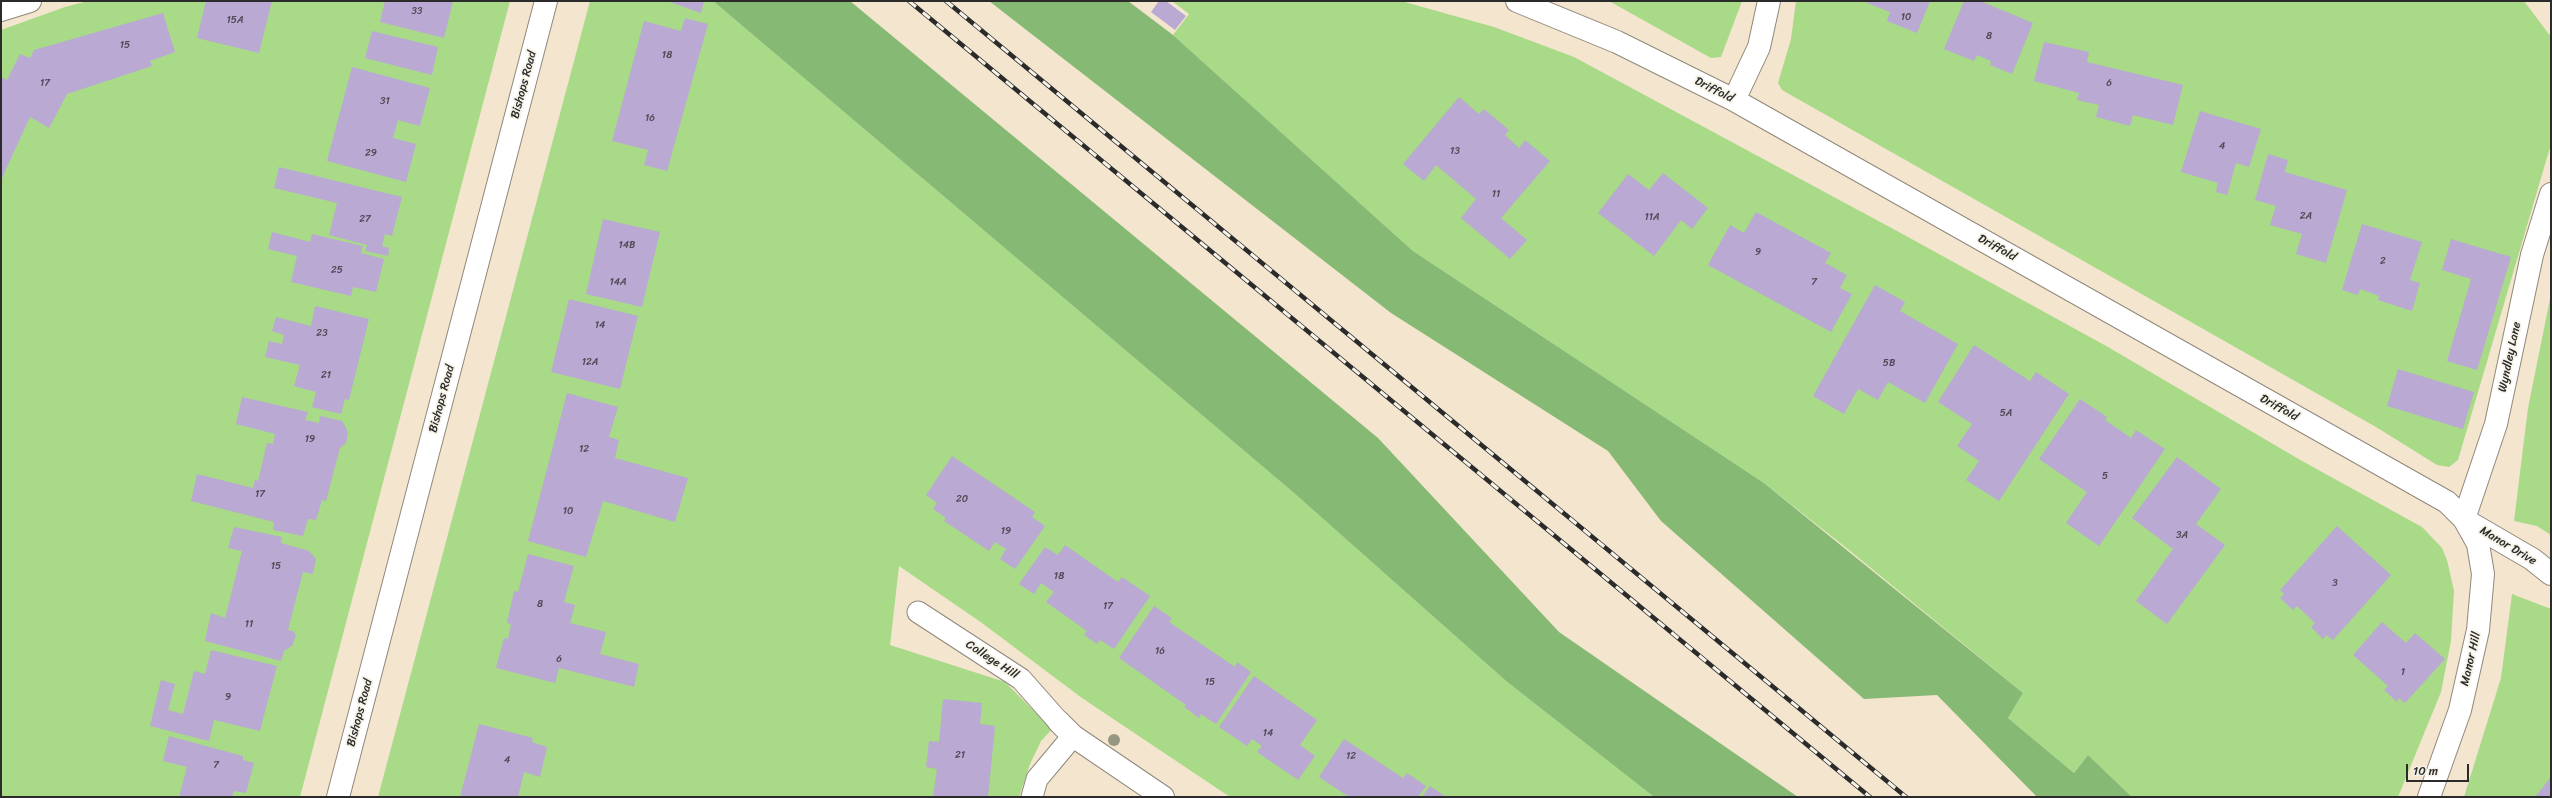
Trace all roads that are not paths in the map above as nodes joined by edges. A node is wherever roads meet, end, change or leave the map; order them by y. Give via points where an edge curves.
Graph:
1 (30, 1) edge
2 (546, 1) edge
3 (1517, 1) edge
4 (1769, 1) edge
5 (1, 10) edge
6 (1734, 100) junction
7 (2551, 194) edge
8 (2464, 519) junction
9 (2551, 574) edge
10 (918, 612) dead end
11 (1066, 729) junction
12 (338, 797) edge
13 (1032, 797) edge
14 (1163, 797) edge
15 (2429, 797) edge

1 - 5 street
2 - 12 street, Bishops Road
3 - 6 street, Driffold via 1617,42
4 - 6 street via 1759,47
6 - 8 street, Driffold via 2447,502
7 - 8 street, Wyndley Lane via 2532,255 2496,424
8 - 9 street, Manor Drive via 2532,559
8 - 15 street, Manor Hill via 2478,544 2483,574 2478,630 2460,710
10 - 11 lane, College Hill via 1021,679
11 - 13 lane via 1037,779
11 - 14 street, College Hill

